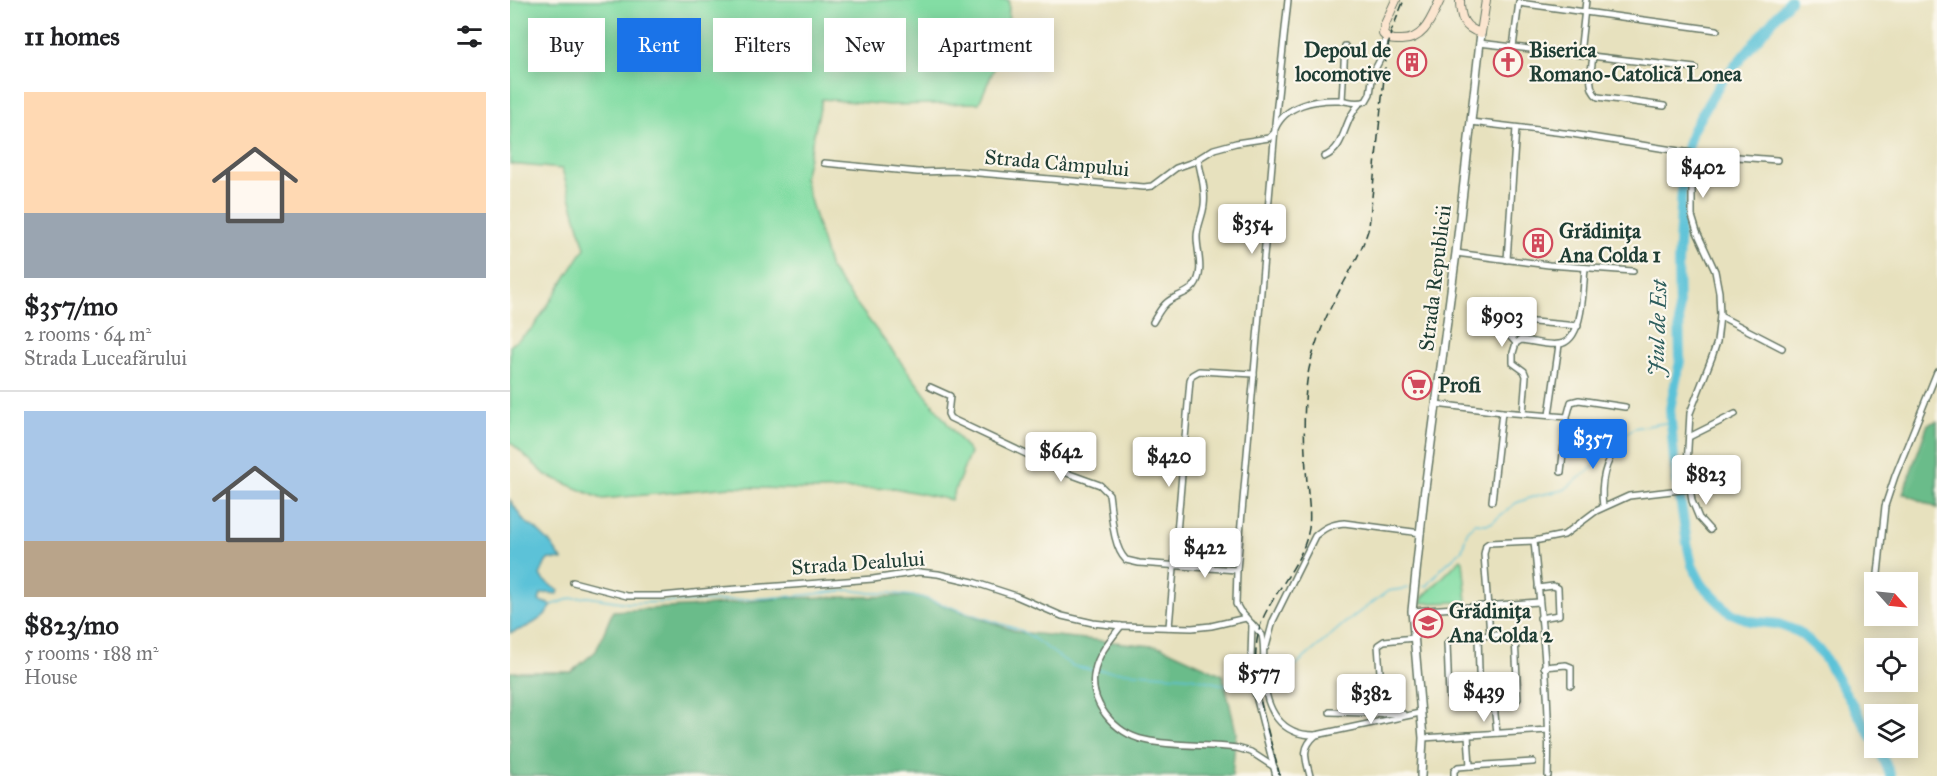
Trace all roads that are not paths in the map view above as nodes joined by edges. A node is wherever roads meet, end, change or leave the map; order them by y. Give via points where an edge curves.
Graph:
1 (1288, 0) edge
2 (1396, 0) edge
3 (1440, 0) edge
4 (1460, 0) edge
5 (1486, 0) edge
6 (1586, 0) edge
7 (1519, 2) edge
8 (1585, 11) junction
9 (1717, 30) dead end
10 (1481, 33) junction
11 (1386, 38) junction
12 (1479, 43) junction
13 (1345, 46) dead end
14 (1514, 47) junction
15 (1580, 54) junction
16 (1593, 55) junction
17 (1695, 68) dead end
18 (1342, 100) junction
19 (1360, 103) junction
20 (1664, 106) dead end
21 (1471, 122) junction
22 (1516, 128) junction
23 (1275, 134) junction
24 (1696, 154) junction
25 (1324, 157) dead end
26 (1198, 159) junction
27 (1778, 160) dead end
28 (824, 163) dead end
29 (1456, 253) junction
30 (1507, 260) junction
31 (1585, 268) junction
32 (1633, 271) dead end
33 (1720, 316) junction
34 (1153, 322) dead end
35 (1578, 326) junction
36 (1516, 343) junction
37 (1560, 345) junction
38 (1782, 348) dead end
39 (1937, 372) edge
40 (1254, 374) junction
41 (930, 387) dead end
42 (1437, 404) junction
43 (1625, 407) dead end
44 (1502, 412) junction
45 (1523, 414) junction
46 (1736, 414) dead end
47 (1549, 415) junction
48 (1567, 417) junction
49 (1689, 437) junction
50 (1619, 444) dead end
51 (1562, 472) dead end
52 (1689, 489) junction
53 (1492, 501) dead end
54 (1603, 507) junction
55 (1710, 530) dead end
56 (1420, 533) junction
57 (1534, 541) junction
58 (1174, 564) junction
59 (1237, 570) junction
60 (1878, 572) edge
61 (573, 582) dead end
62 (1538, 588) junction
63 (1539, 602) junction
64 (1488, 606) junction
65 (1412, 611) junction
66 (1540, 618) junction
67 (1249, 620) junction
68 (1121, 626) junction
69 (1169, 627) junction
70 (1490, 635) junction
71 (1478, 636) junction
72 (1414, 638) junction
73 (1263, 659) junction
74 (1544, 667) junction
75 (1572, 685) dead end
76 (1480, 705) junction
77 (1494, 705) junction
78 (1330, 712) dead end
79 (1383, 714) junction
80 (1416, 714) junction
81 (1548, 730) junction
82 (1497, 733) junction
83 (1316, 735) junction
84 (1468, 735) junction
85 (1423, 738) junction
86 (1533, 762) dead end
87 (1470, 766) junction
88 (1274, 767) junction
89 (1276, 776) edge
90 (1310, 776) edge
91 (1421, 776) edge
92 (1454, 776) edge
93 (1548, 776) edge

1 - 23 street
2 - 11 main road via 1383,29
3 - 11 main road via 1427,26 1414,39
4 - 10 main road via 1464,24
5 - 10 main road, Strada Republicii
6 - 8 street
7 - 8 street
7 - 14 street
8 - 9 street
8 - 15 street
10 - 12 street, Strada Republicii
11 - 19 street via 1369,98
12 - 14 street
12 - 21 street, Strada Republicii
13 - 18 street
14 - 15 street
15 - 16 street
16 - 17 street
16 - 20 street via 1591,87 1598,97
18 - 19 street
18 - 23 street via 1319,101 1292,109 1279,119
19 - 25 street via 1336,148
21 - 22 street
21 - 29 street, Strada Republicii
22 - 24 street
22 - 30 street
23 - 26 street, Strada Câmpului via 1219,147
23 - 40 street
24 - 27 street
24 - 33 street via 1692,216 1715,271
26 - 28 street, Strada Câmpului via 1144,188
26 - 34 street via 1204,189 1197,237 1199,276 1189,292 1160,309
29 - 30 street
29 - 42 street, Strada Republicii
30 - 31 street
31 - 32 street
31 - 35 street
33 - 38 street
33 - 49 street via 1717,342 1690,413
35 - 36 street via 1511,321 1507,330
35 - 37 street via 1569,340
36 - 37 street via 1521,340
36 - 45 street via 1513,363 1526,376
37 - 47 street
39 - 60 street via 1885,506
40 - 58 street via 1199,371 1190,380
40 - 59 street
41 - 58 street via 950,396 950,418 1106,490 1115,537 1126,560
42 - 44 street
42 - 56 street, Strada Republicii
43 - 48 street via 1574,400
44 - 45 street
44 - 53 street
45 - 47 street
46 - 49 street
47 - 48 street
48 - 51 street
49 - 52 street
50 - 54 street via 1604,471
52 - 54 street via 1639,493
52 - 55 street via 1696,511
54 - 57 street via 1564,535
56 - 65 street, Strada Republicii
56 - 73 street via 1344,523 1323,528 1315,536 1273,621
57 - 62 street
57 - 64 street via 1486,545
58 - 59 street
58 - 69 street
59 - 67 street via 1236,604
61 - 68 street, Strada Dealului via 627,596 662,597 919,572 973,582 1074,620
62 - 63 street
62 - 66 street via 1558,588 1559,615
63 - 64 street
63 - 66 street
64 - 65 street
64 - 70 street
65 - 72 street, Strada Republicii
66 - 74 street
67 - 69 street, Strada Dealului
67 - 73 street via 1262,635
67 - 88 street via 1255,692
68 - 69 street, Strada Dealului
68 - 88 street via 1095,670 1095,693 1113,724 1146,741 1237,748
70 - 71 street
70 - 77 street via 1512,635 1516,642 1518,699
71 - 76 street
71 - 76 street via 1451,640 1446,646 1450,701 1456,706
72 - 79 street via 1378,645
72 - 80 street, Strada Republicii
73 - 83 street via 1264,681 1276,717 1299,735
74 - 75 street via 1571,667
74 - 81 street
76 - 77 street
77 - 82 street
78 - 79 street
79 - 80 street
80 - 83 street
80 - 85 street, Strada Republicii
81 - 82 street
81 - 93 street
82 - 84 street
83 - 90 street via 1306,746
84 - 85 street
84 - 87 street
85 - 91 street, Strada Republicii
86 - 87 street
87 - 92 street via 1458,767
88 - 89 street

